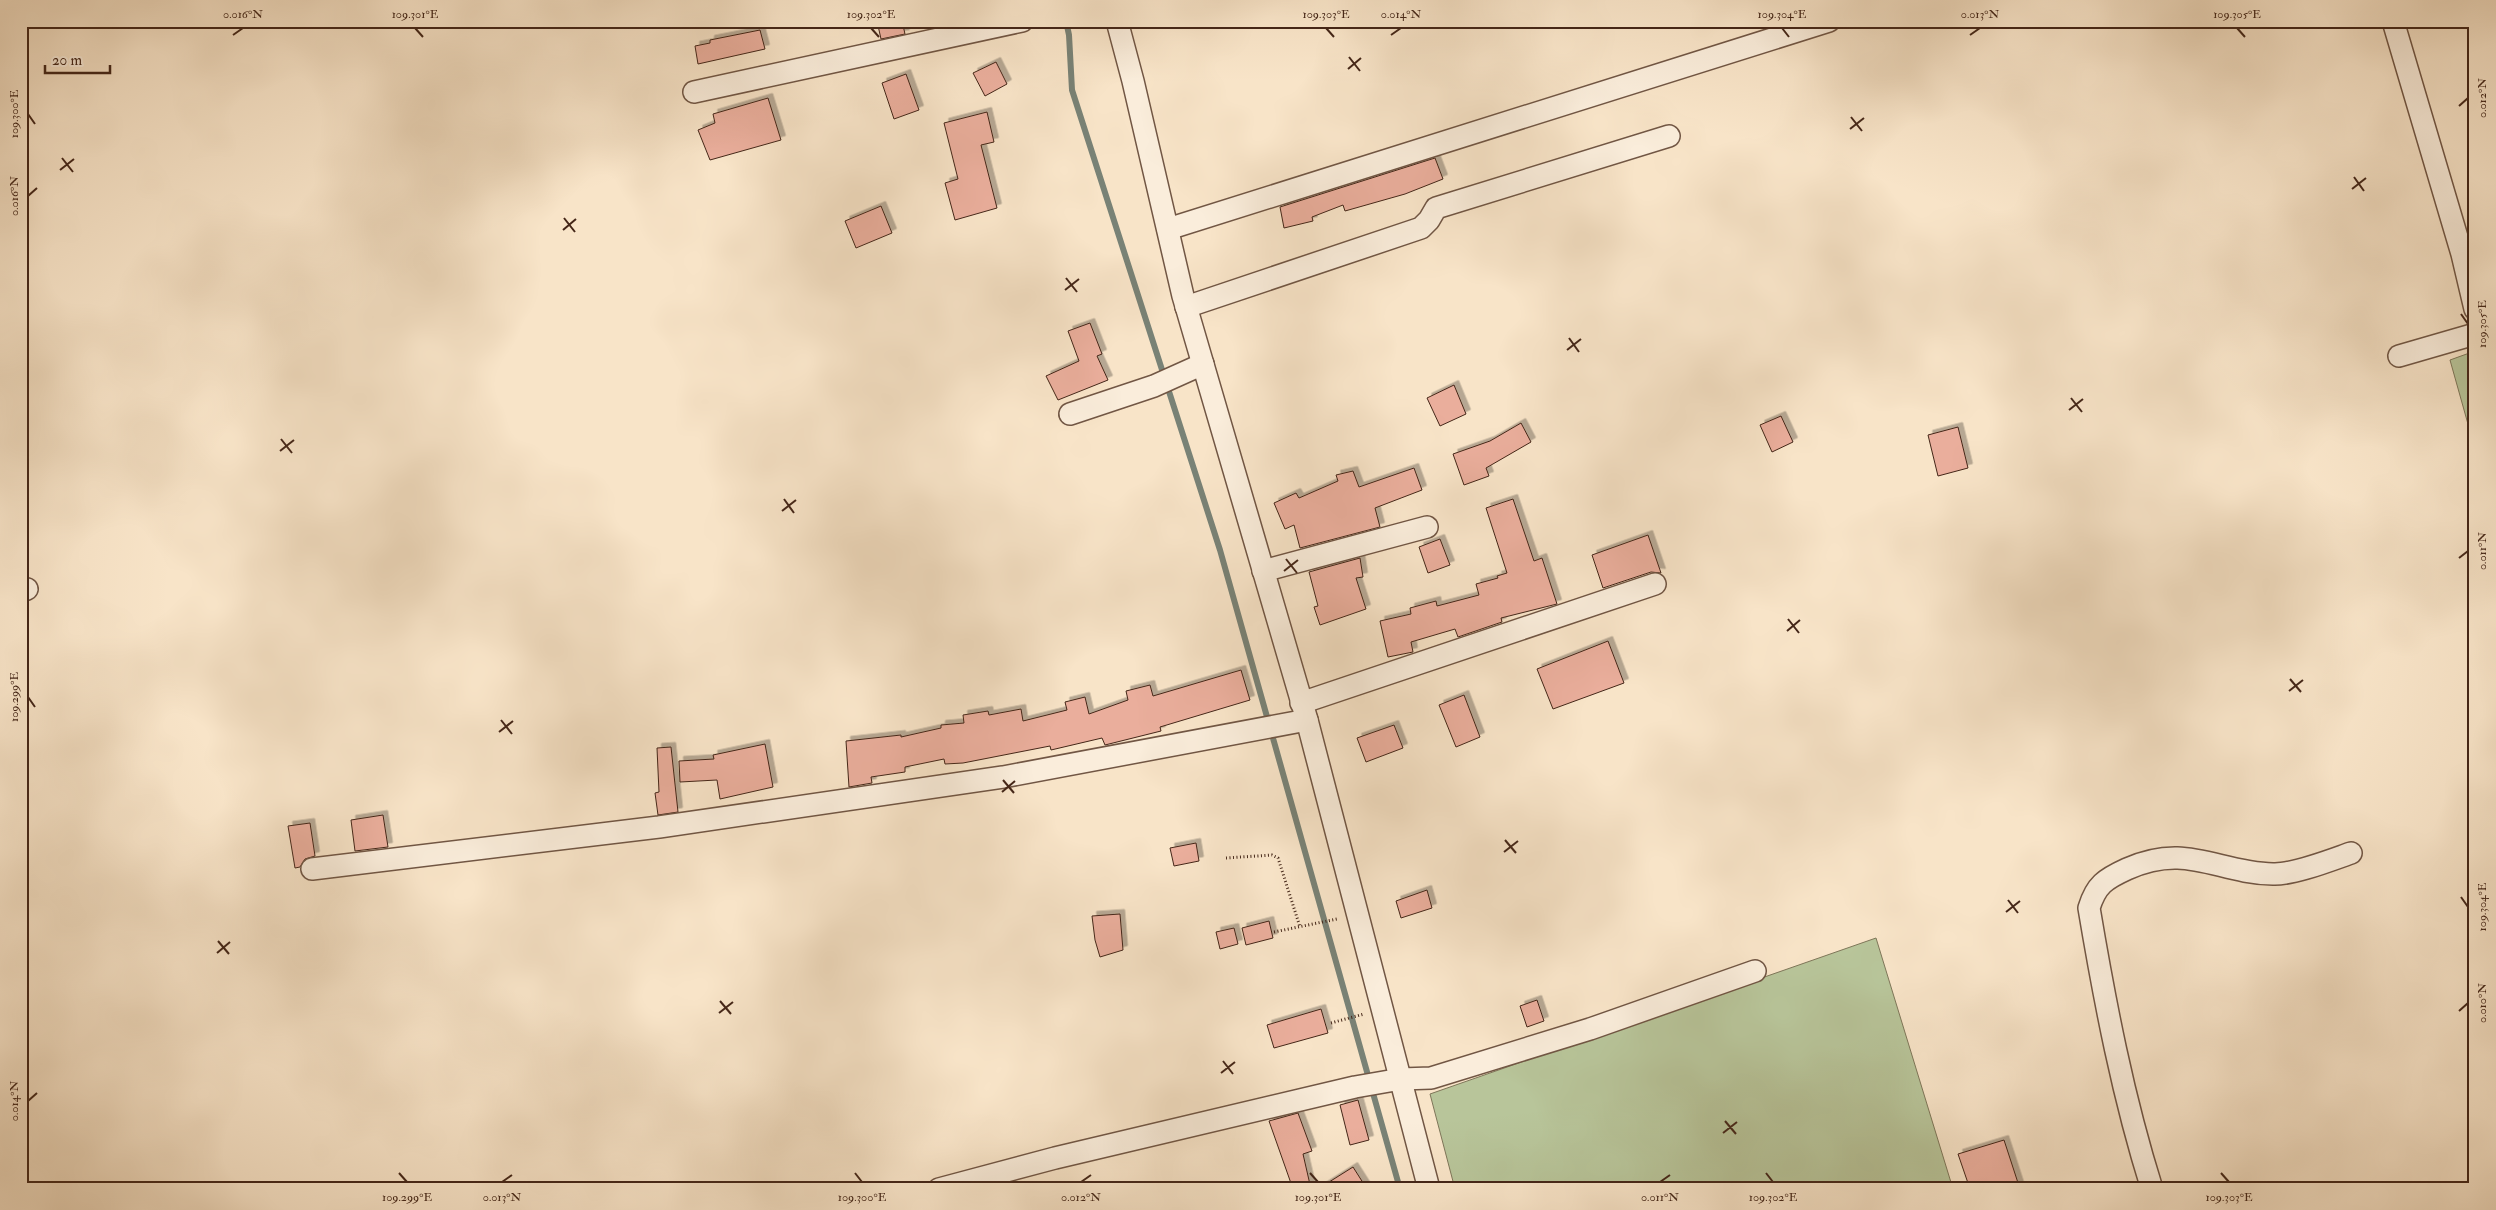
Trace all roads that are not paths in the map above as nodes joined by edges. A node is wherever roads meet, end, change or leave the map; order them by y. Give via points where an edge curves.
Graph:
1 (1022, 21) edge
2 (1117, 21) edge
3 (1828, 21) edge
4 (2393, 21) edge
5 (694, 92) dead end
6 (1669, 136) dead end
7 (1168, 229) junction
8 (1186, 307) junction
9 (2475, 309) edge
10 (2475, 334) edge
11 (2399, 356) dead end
12 (1203, 364) junction
13 (1070, 414) dead end
14 (1427, 527) dead end
15 (1263, 571) junction
16 (1654, 584) dead end
17 (1304, 712) junction
18 (2351, 853) dead end
19 (312, 869) dead end
20 (1755, 971) dead end
21 (1393, 1080) junction
22 (939, 1189) edge
23 (1429, 1189) edge
24 (2152, 1189) edge

1 - 5 street
2 - 7 street
3 - 7 street
4 - 9 street via 2462,254
6 - 8 street via 1436,208 1421,228
7 - 8 street
8 - 12 street
10 - 11 street
12 - 13 street via 1154,386
12 - 15 street
14 - 15 street
15 - 17 street
16 - 17 street
17 - 19 street via 1284,724 993,778 659,827
17 - 21 street
18 - 24 street via 2275,874 2175,857 2138,864 2108,877 2094,893 2089,908 2105,1005 2137,1141
20 - 21 street via 1590,1029 1431,1078
21 - 22 street via 1156,1133
21 - 23 street

